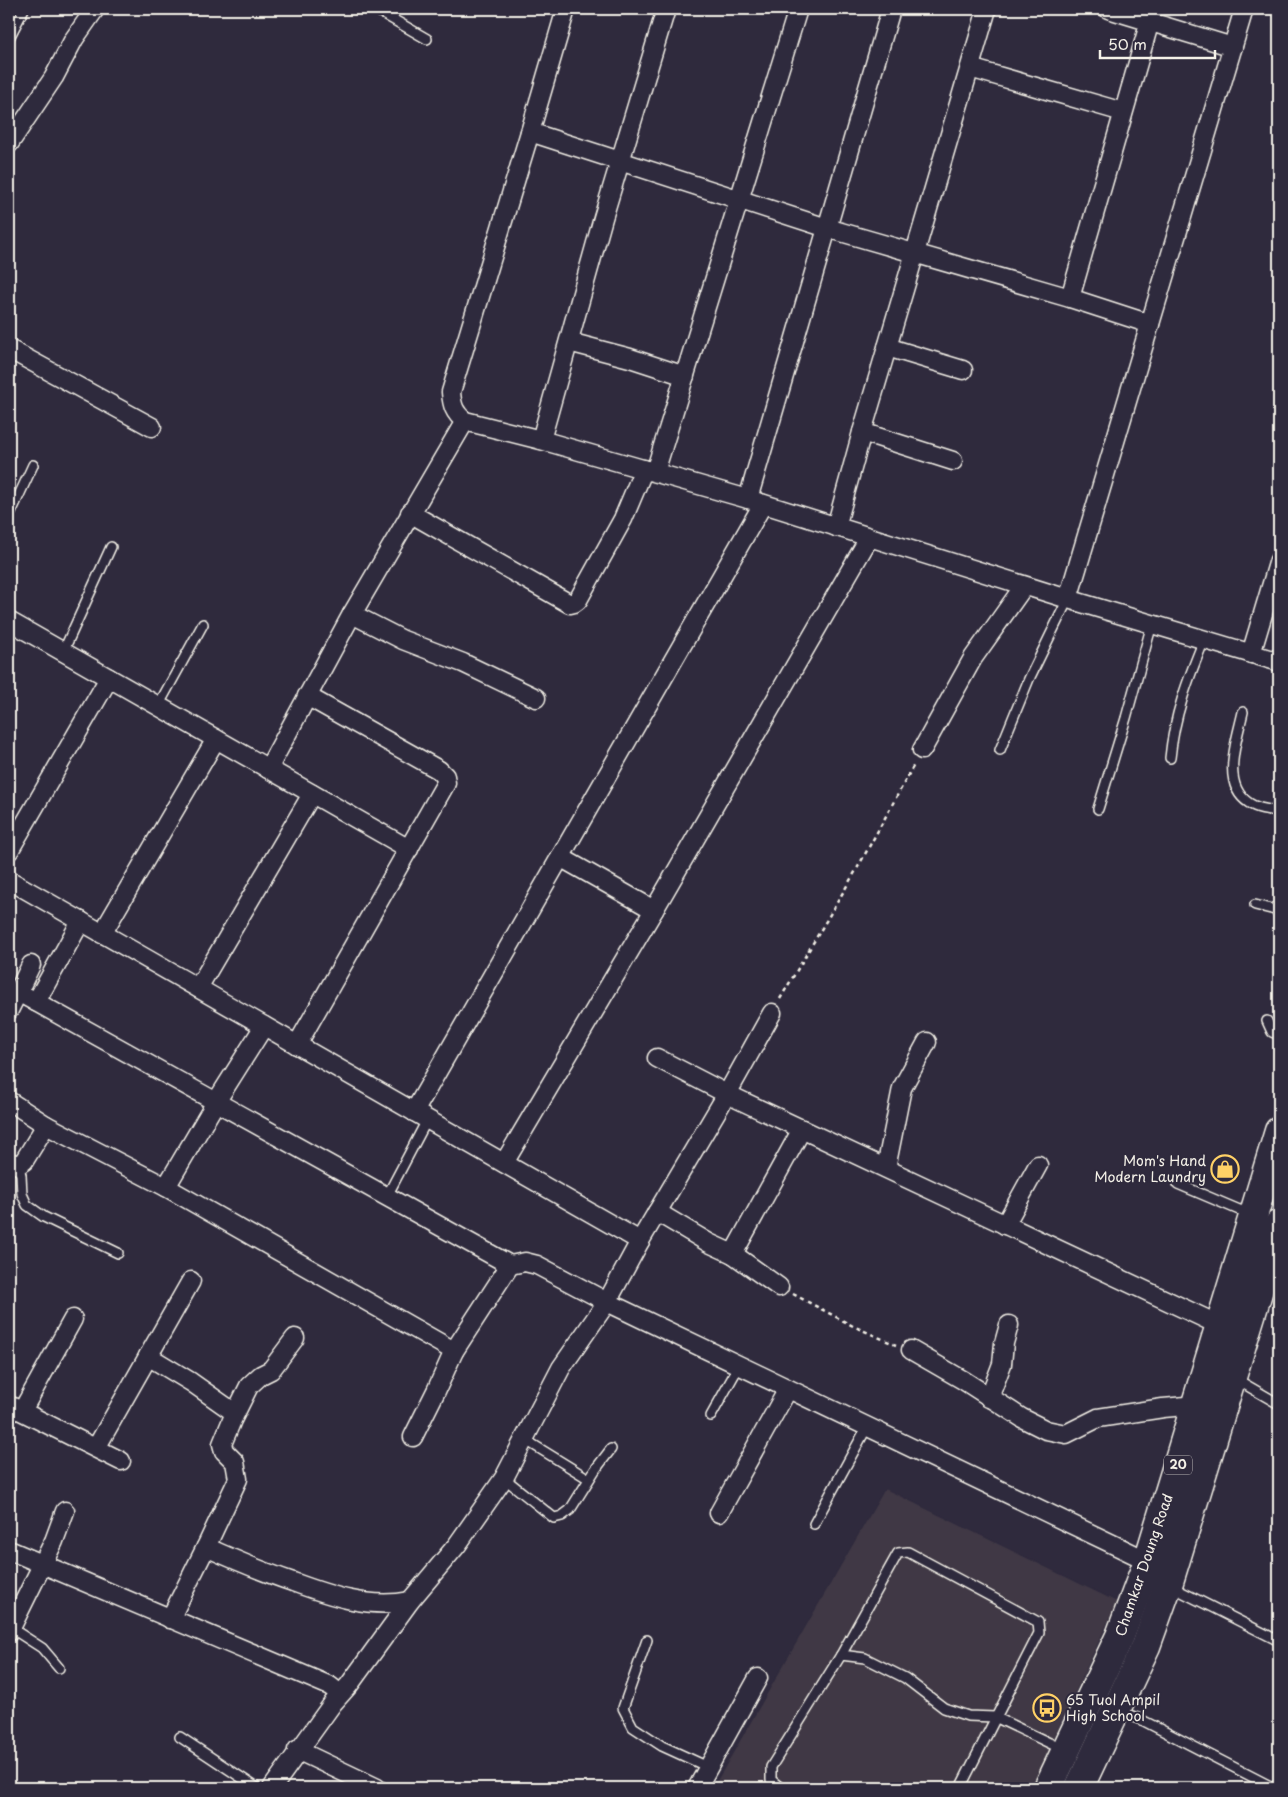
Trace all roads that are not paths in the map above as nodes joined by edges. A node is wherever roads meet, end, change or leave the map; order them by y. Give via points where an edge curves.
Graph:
1 (24, 9) edge
2 (95, 9) edge
3 (375, 9) edge
4 (566, 9) edge
5 (666, 9) edge
6 (798, 9) edge
7 (891, 9) edge
8 (987, 9) edge
9 (1108, 9) edge
10 (1244, 9) edge
11 (1150, 21) junction
12 (9, 38) edge
13 (427, 39) dead end
14 (1233, 47) junction
15 (970, 68) junction
16 (1123, 112) junction
17 (530, 132) junction
18 (9, 144) edge
19 (620, 160) junction
20 (738, 199) junction
21 (827, 228) junction
22 (915, 254) junction
23 (1070, 298) junction
24 (1150, 324) junction
25 (569, 342) junction
26 (887, 347) junction
27 (9, 349) edge
28 (962, 370) dead end
29 (685, 376) junction
30 (465, 421) junction
31 (152, 427) dead end
32 (862, 432) junction
33 (542, 440) junction
34 (953, 461) dead end
35 (33, 465) dead end
36 (650, 471) junction
37 (755, 501) junction
38 (410, 513) junction
39 (9, 517) edge
40 (836, 527) junction
41 (870, 538) junction
42 (110, 547) dead end
43 (1279, 560) edge
44 (1024, 586) junction
45 (1068, 599) junction
46 (352, 614) junction
47 (10, 623) edge
48 (203, 624) dead end
49 (1152, 624) junction
50 (1204, 640) junction
51 (63, 652) junction
52 (1251, 654) junction
53 (1279, 662) edge
54 (109, 678) junction
55 (307, 696) junction
56 (536, 698) dead end
57 (158, 706) junction
58 (1243, 712) dead end
59 (216, 739) junction
60 (922, 750) road end
61 (1000, 750) dead end
62 (1170, 758) dead end
63 (268, 769) junction
64 (312, 794) junction
65 (1098, 809) dead end
66 (1279, 811) edge
67 (409, 849) junction
68 (9, 851) edge
69 (560, 856) junction
70 (9, 880) edge
71 (1255, 905) dead end
72 (654, 910) junction
73 (1279, 911) edge
74 (81, 921) junction
75 (102, 934) junction
76 (31, 965) dead end
77 (198, 988) junction
78 (18, 992) junction
79 (36, 1002) junction
80 (9, 1010) edge
81 (772, 1013) road end
82 (1267, 1021) dead end
83 (264, 1026) junction
84 (1279, 1035) edge
85 (927, 1042) dead end
86 (297, 1045) junction
87 (657, 1058) dead end
88 (727, 1094) junction
89 (9, 1101) edge
90 (216, 1102) junction
91 (421, 1116) junction
92 (46, 1125) junction
93 (802, 1129) junction
94 (1279, 1132) edge
95 (504, 1163) junction
96 (13, 1164) edge
97 (1038, 1165) dead end
98 (886, 1168) junction
99 (1178, 1184) dead end
100 (166, 1187) junction
101 (387, 1196) junction
102 (657, 1212) junction
103 (1254, 1216) junction
104 (1006, 1225) junction
105 (1278, 1230) edge
106 (640, 1241) junction
107 (118, 1253) dead end
108 (733, 1254) junction
109 (510, 1265) junction
110 (1262, 1265) edge
111 (190, 1281) dead end
112 (779, 1287) road end
113 (607, 1302) junction
114 (73, 1319) dead end
115 (1009, 1325) dead end
116 (1221, 1326) junction
117 (295, 1338) dead end
118 (911, 1350) road end
119 (454, 1351) junction
120 (148, 1356) junction
121 (739, 1366) junction
122 (1233, 1377) junction
123 (788, 1389) junction
124 (989, 1398) junction
125 (1279, 1404) edge
126 (1197, 1405) junction
127 (16, 1408) edge
128 (235, 1413) junction
129 (711, 1416) dead end
130 (866, 1427) junction
131 (412, 1437) dead end
132 (524, 1439) junction
133 (96, 1448) junction
134 (611, 1449) dead end
135 (121, 1461) dead end
136 (504, 1478) junction
137 (590, 1479) junction
138 (65, 1511) dead end
139 (719, 1513) dead end
140 (814, 1524) dead end
141 (206, 1547) junction
142 (9, 1550) edge
143 (1148, 1561) junction
144 (43, 1564) junction
145 (1168, 1585) junction
146 (410, 1601) junction
147 (170, 1619) junction
148 (10, 1630) edge
149 (647, 1640) dead end
150 (1279, 1641) edge
151 (841, 1655) junction
152 (59, 1668) dead end
153 (758, 1678) dead end
154 (340, 1694) junction
155 (1115, 1710) junction
156 (995, 1717) junction
157 (180, 1737) dead end
158 (297, 1750) junction
159 (1066, 1750) junction
160 (1090, 1763) junction
161 (708, 1767) junction
162 (257, 1788) edge
163 (272, 1788) edge
164 (377, 1788) edge
165 (697, 1788) edge
166 (781, 1788) edge
167 (960, 1788) edge
168 (1048, 1788) edge
169 (1079, 1788) edge
170 (1274, 1788) edge

1 - 12 lane
2 - 18 street
3 - 13 lane
4 - 17 street
5 - 19 street
6 - 20 street
7 - 21 street
8 - 15 street
9 - 11 street
10 - 14 street
11 - 14 street
11 - 16 street
14 - 24 street
15 - 16 street
15 - 22 street
16 - 23 street
17 - 19 street
17 - 30 street via 451,392 454,409
19 - 20 street
19 - 25 street
20 - 21 street
20 - 29 street
21 - 22 street
21 - 37 street
22 - 23 street
22 - 26 street
23 - 24 street
24 - 45 street
25 - 29 street
25 - 33 street
26 - 28 street
26 - 32 street
27 - 31 street
29 - 36 street
30 - 33 street
30 - 38 street
32 - 34 street
32 - 40 street
33 - 36 street
35 - 39 lane
36 - 37 street
36 - 38 street via 578,600 572,604
37 - 40 street
37 - 69 street
38 - 46 street
40 - 41 street
41 - 44 street
41 - 72 street
42 - 51 lane
43 - 52 street
44 - 45 street
44 - 60 street via 973,658
45 - 49 street
45 - 61 lane via 1028,679
46 - 55 street
46 - 56 street
47 - 51 street
48 - 57 lane
49 - 50 street
49 - 65 lane
50 - 52 street
50 - 62 lane via 1183,692 1172,734
51 - 54 street
52 - 53 street
54 - 57 street
54 - 68 street
55 - 63 street
55 - 67 street via 445,776 446,783
57 - 59 street
58 - 66 lane via 1232,767 1237,791 1250,804
59 - 63 street
59 - 75 street
63 - 64 street
64 - 67 street
64 - 77 street
67 - 86 street
69 - 72 street
69 - 91 street
70 - 74 street
71 - 73 lane
72 - 95 street
74 - 75 street
74 - 79 street
75 - 77 street
76 - 78 street
77 - 83 street
78 - 79 street
78 - 80 street
79 - 90 street
81 - 88 street
82 - 84 lane via 1272,1032
83 - 86 street
83 - 90 street
85 - 98 street via 902,1088
86 - 91 street
87 - 88 street
88 - 93 street
88 - 102 street
89 - 92 street
90 - 100 street
90 - 101 street
91 - 95 street
91 - 101 lane
92 - 96 street via 24,1162
92 - 100 street
93 - 98 street
93 - 108 street
94 - 103 main road, Chamkar Doung Road / 20
95 - 106 street
96 - 107 lane via 20,1175 27,1205 44,1217
97 - 104 street
98 - 104 street
99 - 103 lane
100 - 119 street
101 - 109 street
102 - 106 street
102 - 108 street
103 - 110 main road, Chamkar Doung Road / 20
104 - 116 street
105 - 110 main road, Chamkar Doung Road / 20
106 - 113 street
108 - 112 street
109 - 113 street via 525,1262 537,1265
109 - 119 street
110 - 116 main road, Chamkar Doung Road / 20
110 - 122 main road, Chamkar Doung Road / 20
111 - 120 street
113 - 121 street
113 - 132 street via 561,1368
114 - 127 street
115 - 124 street via 1002,1364
116 - 126 main road, Chamkar Doung Road / 20
117 - 128 street via 271,1370 250,1386
118 - 124 street
119 - 131 street
120 - 128 street
120 - 133 street
121 - 123 street
121 - 129 lane
122 - 125 lane
122 - 145 main road, Chamkar Doung Road / 20
123 - 130 street
123 - 139 street
124 - 126 street via 1046,1430 1066,1434 1098,1418
126 - 143 main road, Chamkar Doung Road / 20
127 - 133 street
128 - 141 street via 222,1444 235,1462 238,1478
130 - 140 lane
130 - 143 street
132 - 136 street
132 - 137 lane
133 - 135 street
134 - 137 lane
136 - 137 lane via 554,1518 570,1510
136 - 146 street via 457,1544
138 - 144 street
141 - 146 street via 334,1596 377,1603
141 - 147 street
142 - 144 street
143 - 159 main road, Chamkar Doung Road / 20 via 1120,1636
144 - 147 street
144 - 148 street
145 - 150 lane
145 - 155 main road, Chamkar Doung Road / 20 via 1146,1646
146 - 154 street
147 - 154 street via 330,1686
148 - 152 lane via 42,1648
149 - 161 lane via 623,1708 633,1727 662,1746
151 - 156 lane via 865,1658 905,1678 944,1708 968,1716
151 - 156 lane via 898,1554 908,1552 1038,1622 1039,1633
151 - 166 lane via 771,1767 771,1780
153 - 161 street
154 - 158 street
155 - 160 main road, Chamkar Doung Road / 20
155 - 170 lane
156 - 159 lane
156 - 167 lane
157 - 162 lane
158 - 163 street
158 - 164 street
159 - 160 main road
159 - 168 main road, Chamkar Doung Road / 20
160 - 169 main road, Chamkar Doung Road / 20
161 - 165 street

